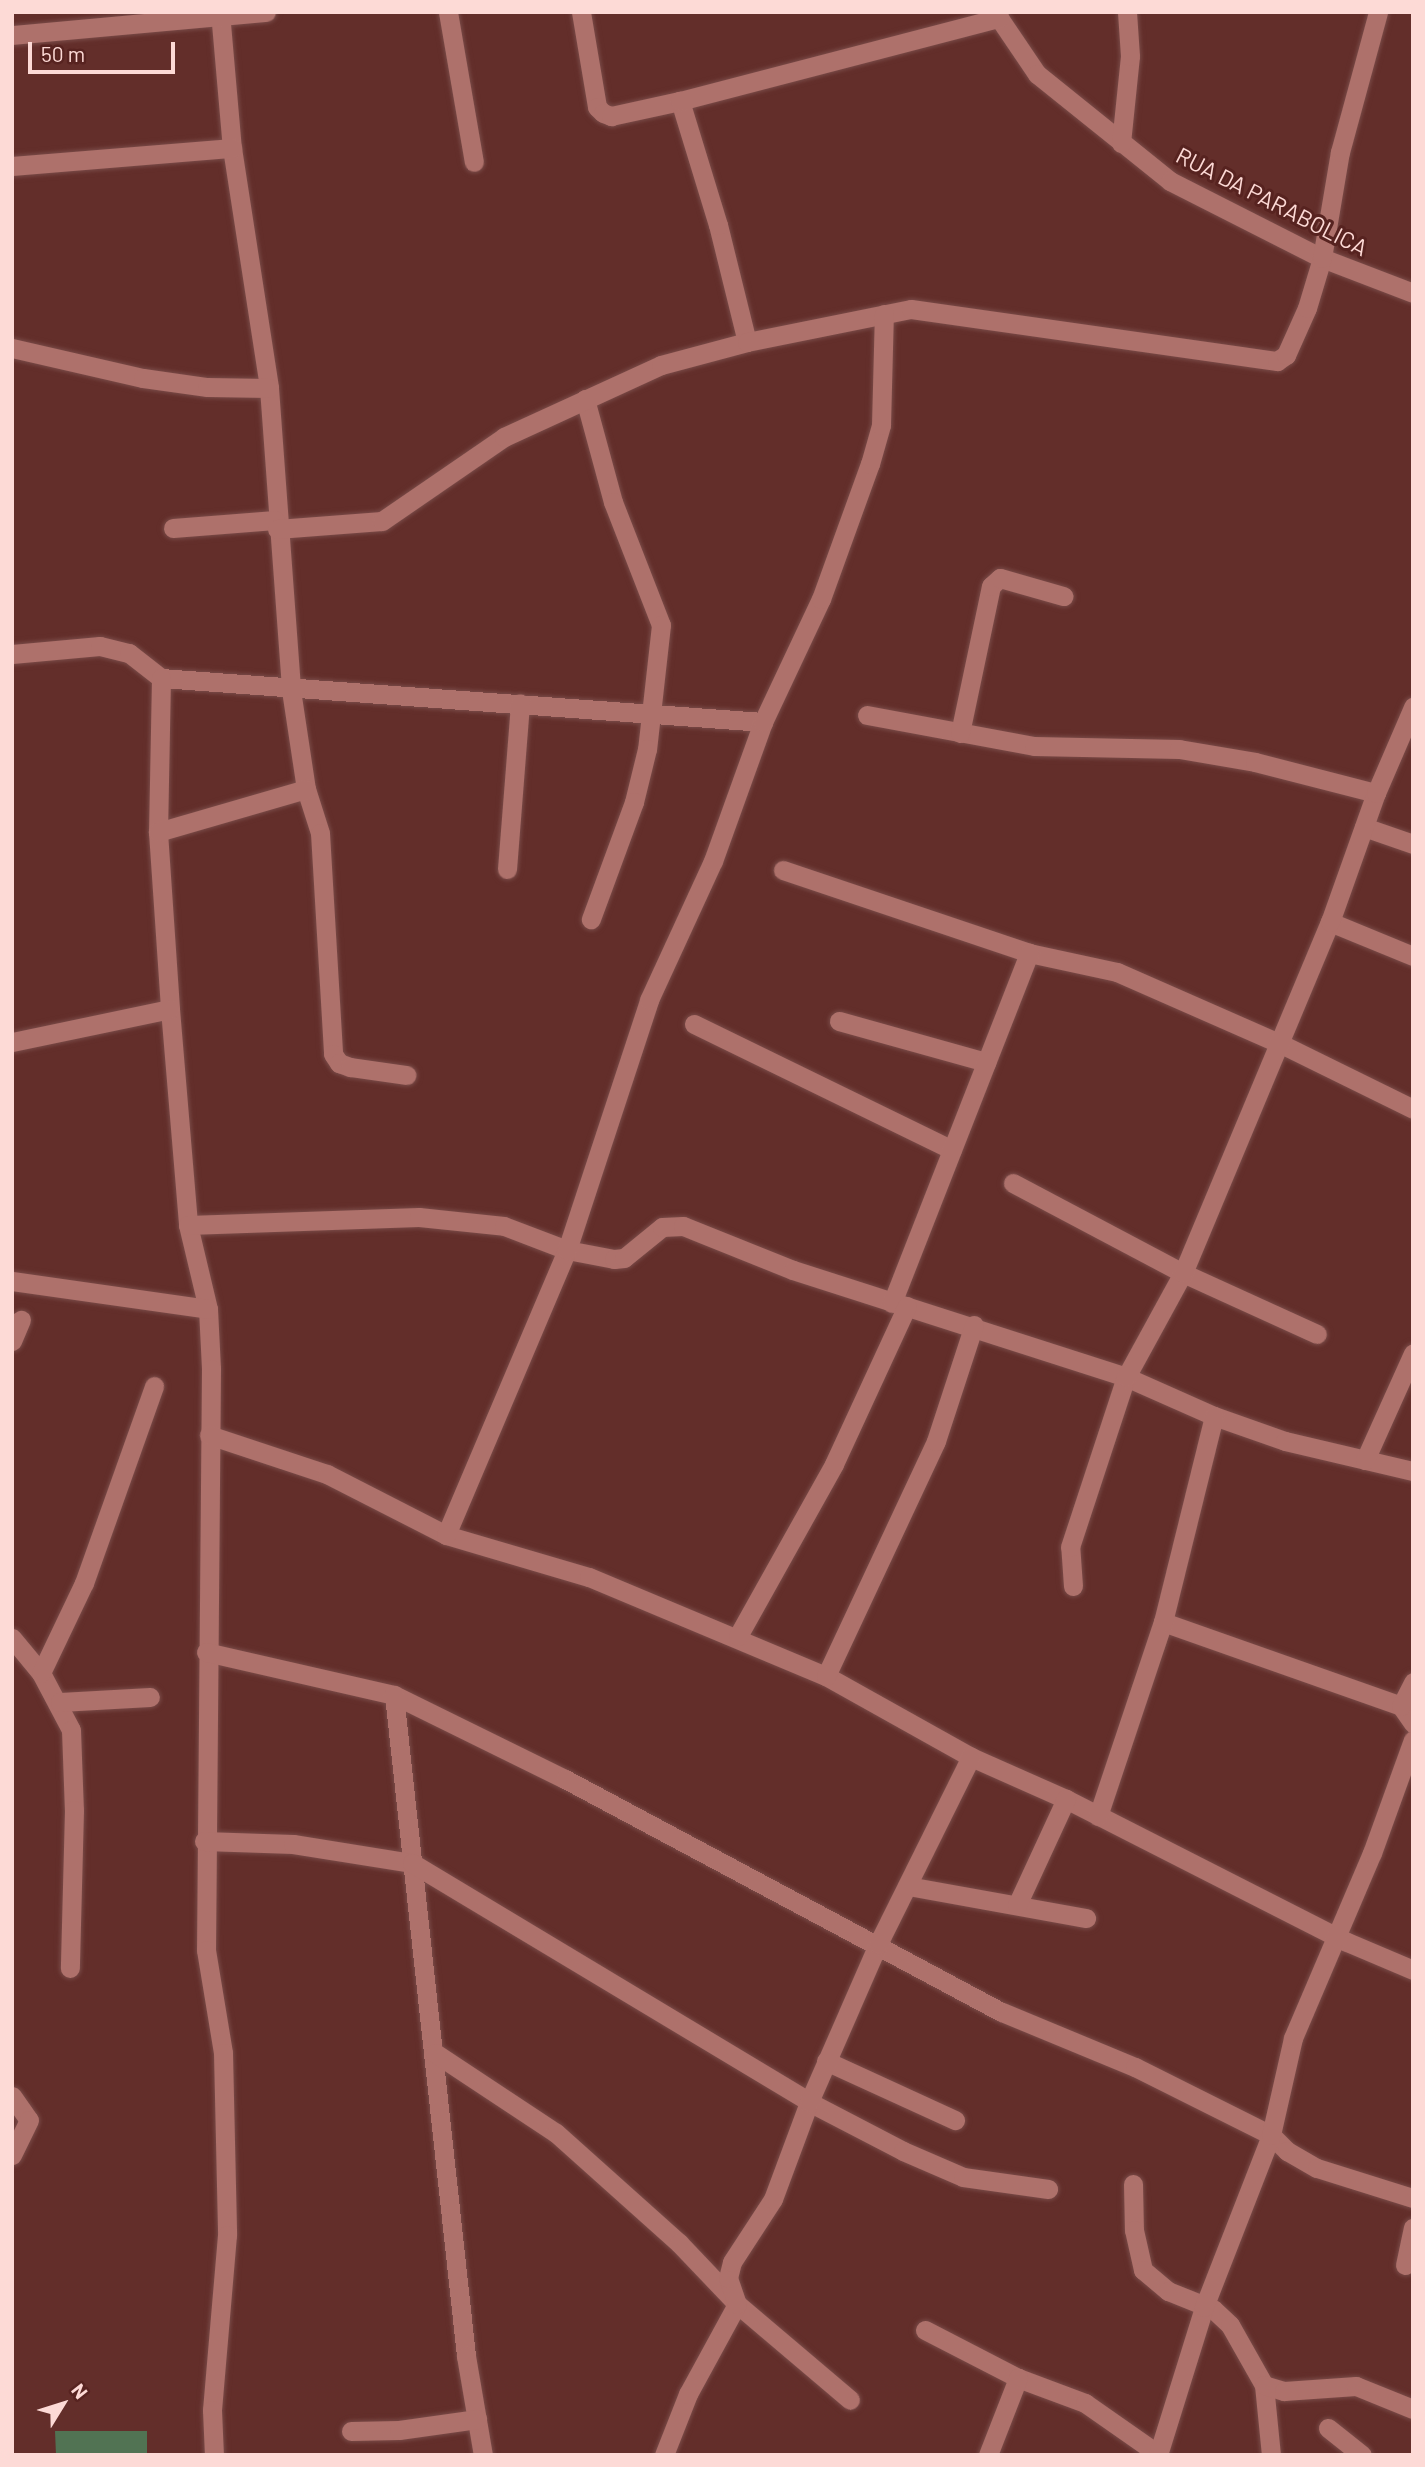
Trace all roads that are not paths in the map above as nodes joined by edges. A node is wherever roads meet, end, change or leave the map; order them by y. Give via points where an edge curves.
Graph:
1 (266, 12) edge
2 (448, 12) edge
3 (581, 12) edge
4 (1127, 12) edge
5 (1378, 12) edge
6 (220, 15) edge
7 (997, 15) edge
8 (12, 35) edge
9 (680, 101) junction
10 (1121, 143) junction
11 (232, 148) junction
12 (474, 162) dead end
13 (12, 166) edge
14 (1322, 258) junction
15 (1413, 293) edge
16 (884, 314) junction
17 (747, 342) junction
18 (12, 348) edge
19 (269, 388) junction
20 (585, 399) junction
21 (276, 525) junction
22 (173, 528) dead end
23 (1062, 596) dead end
24 (12, 654) edge
25 (161, 678) junction
26 (291, 690) junction
27 (520, 704) junction
28 (1413, 707) edge
29 (654, 711) junction
30 (867, 715) dead end
31 (763, 722) junction
32 (960, 733) junction
33 (1405, 745) edge
34 (306, 789) junction
35 (1376, 793) junction
36 (1364, 827) junction
37 (158, 832) junction
38 (1413, 844) edge
39 (507, 869) dead end
40 (783, 870) dead end
41 (591, 919) dead end
42 (1330, 922) junction
43 (1030, 953) junction
44 (1413, 956) edge
45 (170, 1009) junction
46 (839, 1021) dead end
47 (694, 1024) dead end
48 (12, 1042) edge
49 (1280, 1044) junction
50 (986, 1062) junction
51 (405, 1075) dead end
52 (1413, 1108) edge
53 (952, 1150) junction
54 (1013, 1183) dead end
55 (188, 1225) junction
56 (567, 1250) junction
57 (1183, 1272) junction
58 (12, 1281) edge
59 (899, 1304) junction
60 (208, 1309) junction
61 (21, 1320) dead end
62 (974, 1325) junction
63 (1317, 1334) dead end
64 (12, 1341) edge
65 (1413, 1353) edge
66 (1126, 1377) junction
67 (153, 1386) dead end
68 (1214, 1416) junction
69 (209, 1435) junction
70 (1365, 1460) junction
71 (1413, 1471) edge
72 (446, 1535) junction
73 (1073, 1586) dead end
74 (1163, 1622) junction
75 (738, 1636) junction
76 (12, 1638) edge
77 (206, 1653) junction
78 (41, 1673) junction
79 (826, 1676) junction
80 (1413, 1682) edge
81 (394, 1695) junction
82 (150, 1697) dead end
83 (60, 1702) junction
84 (1401, 1706) junction
85 (1413, 1723) edge
86 (1413, 1740) edge
87 (971, 1757) junction
88 (1066, 1799) junction
89 (1098, 1816) junction
90 (204, 1841) junction
91 (412, 1863) junction
92 (908, 1886) junction
93 (1017, 1905) junction
94 (1086, 1918) dead end
95 (1336, 1937) junction
96 (878, 1944) junction
97 (70, 1968) dead end
98 (1413, 1970) edge
99 (435, 2053) junction
100 (826, 2061) junction
101 (12, 2096) edge
102 (809, 2102) junction
103 (955, 2120) dead end
104 (1271, 2135) junction
105 (12, 2154) edge
106 (1133, 2184) dead end
107 (1048, 2189) dead end
108 (1413, 2198) edge
109 (1413, 2228) edge
110 (1405, 2265) dead end
111 (737, 2304) junction
112 (1204, 2307) junction
113 (925, 2330) dead end
114 (1018, 2378) junction
115 (1264, 2385) junction
116 (850, 2400) dead end
117 (1413, 2409) edge
118 (477, 2419) junction
119 (1328, 2427) dead end
120 (351, 2431) dead end
121 (1158, 2454) edge
122 (214, 2455) edge
123 (483, 2455) edge
124 (664, 2455) edge
125 (988, 2455) edge
126 (1271, 2455) edge
127 (1362, 2455) edge

1 - 6 street
2 - 12 street
3 - 9 street via 597,107 603,113 611,116
4 - 10 street via 1130,56
5 - 14 street via 1340,152
6 - 8 street
6 - 11 street
7 - 9 street
7 - 10 street, RUA DA PARABOLICA via 1037,74
9 - 17 street
10 - 14 street, RUA DA PARABOLICA via 1170,180
11 - 13 street
11 - 19 street
14 - 15 street, RUA DA PARABOLICA
14 - 16 street via 1307,308 1286,355 1277,360 1135,344 940,310
16 - 17 street
16 - 31 street via 881,425 870,464 821,599
17 - 20 street via 662,365
18 - 19 street via 143,378 207,387
19 - 21 street
20 - 21 street via 504,437 382,521
20 - 29 street via 613,502 661,625
21 - 22 street
21 - 26 street
23 - 32 street via 1000,578 991,586
24 - 25 street via 100,646 129,653
25 - 26 street
25 - 37 street
26 - 27 street
26 - 34 street
27 - 29 street
27 - 39 street
28 - 33 street
29 - 31 street
29 - 41 street via 634,803
30 - 32 street
31 - 56 street via 713,861 649,1000
32 - 35 street via 1034,746 1178,749 1255,762
33 - 35 street
34 - 37 street
34 - 51 street via 320,833 333,1054 339,1063 350,1067
35 - 36 street
36 - 38 street
36 - 42 street
37 - 45 street
40 - 43 street
42 - 44 street
42 - 49 street
43 - 49 street via 1117,972
43 - 50 street
45 - 48 street
45 - 55 street
46 - 50 street
47 - 53 street
49 - 52 street
49 - 57 street
50 - 53 street
53 - 59 street
54 - 57 street
55 - 56 street via 419,1217 504,1226
55 - 60 street
56 - 59 street via 624,1258 662,1227 683,1226 793,1270
56 - 72 street
57 - 63 street
57 - 66 street
58 - 60 street
59 - 62 street
59 - 75 street via 834,1464
60 - 69 street
61 - 64 street
62 - 66 street
62 - 79 street via 936,1441
65 - 70 street
66 - 68 street
66 - 73 street via 1070,1547
67 - 78 street via 84,1583
68 - 70 street via 1284,1441
68 - 74 street
69 - 72 street via 327,1474
69 - 77 street
70 - 71 street
72 - 75 street via 589,1577
74 - 84 street
74 - 89 street
75 - 79 street
76 - 78 street
77 - 81 street
77 - 90 street
78 - 83 street
79 - 87 street
80 - 84 street
81 - 91 street
81 - 96 street
82 - 83 street
83 - 97 street via 71,1730 74,1763
84 - 85 street
86 - 95 street
87 - 88 street
87 - 92 street
88 - 89 street
88 - 93 street
89 - 95 street
90 - 91 street via 293,1844
90 - 122 street via 206,1950 223,2053 226,2222 212,2410
91 - 99 street
91 - 102 street
92 - 93 street
92 - 96 street
93 - 94 street
95 - 98 street
95 - 104 street via 1293,2038
96 - 100 street
96 - 104 street via 1002,2012 1135,2067
99 - 111 street via 556,2133 679,2243
99 - 118 street
100 - 102 street
100 - 103 street
101 - 105 street via 29,2120
102 - 107 street via 963,2177
102 - 111 street via 773,2199 732,2262 728,2278
104 - 108 street via 1287,2151 1317,2168
104 - 112 street
106 - 112 street via 1134,2230 1143,2270 1168,2291
109 - 110 street
111 - 116 street
111 - 124 street via 688,2394
112 - 115 street via 1230,2325
112 - 121 street
113 - 114 street
114 - 121 street via 1085,2403
114 - 125 street
115 - 117 street via 1284,2390 1356,2386
115 - 126 street
118 - 120 street via 399,2430
118 - 123 street
119 - 127 street

